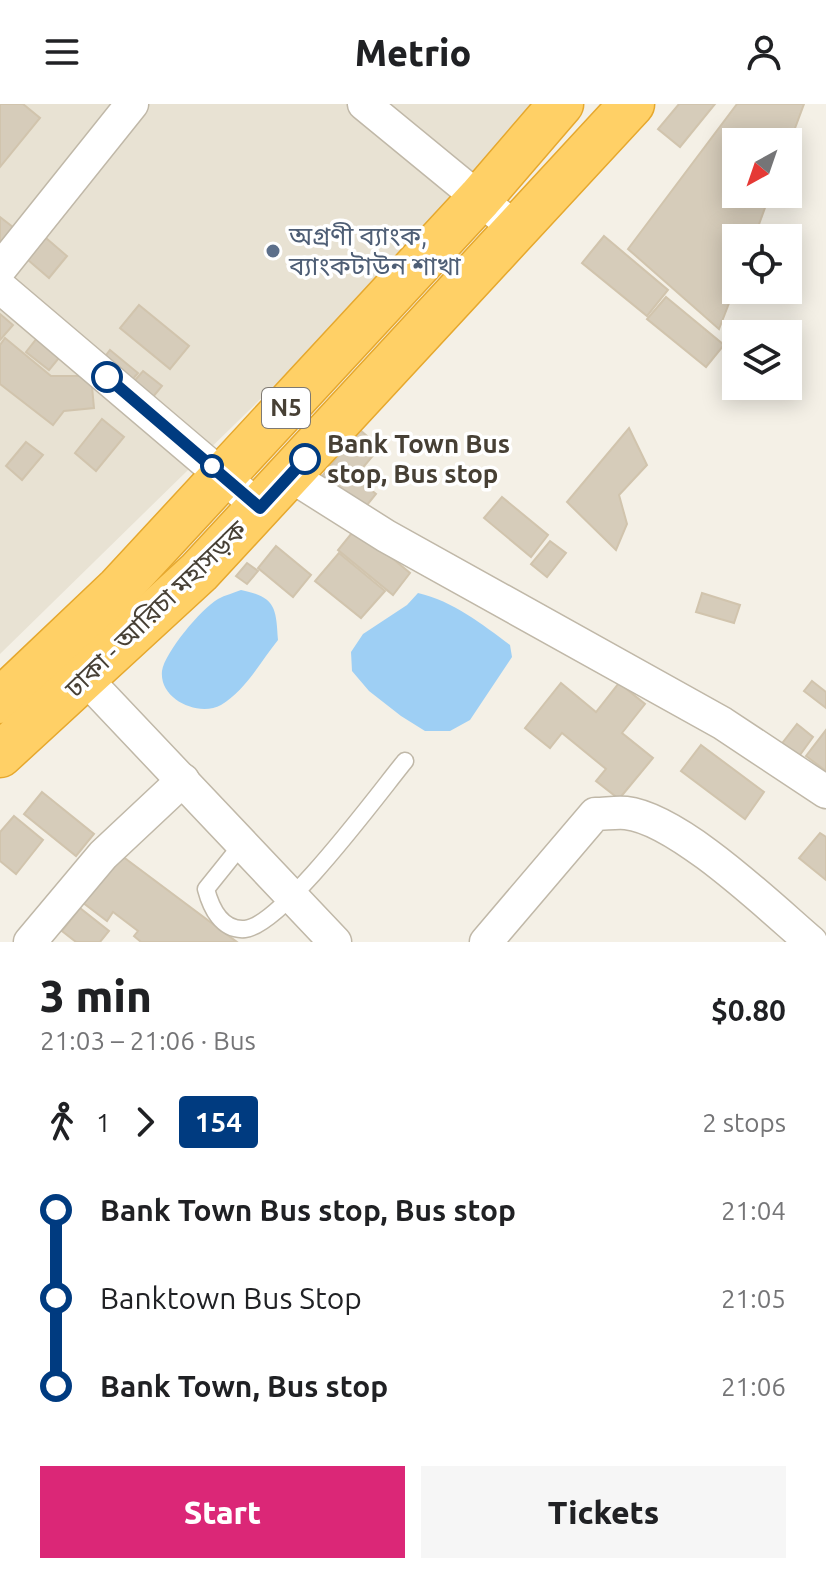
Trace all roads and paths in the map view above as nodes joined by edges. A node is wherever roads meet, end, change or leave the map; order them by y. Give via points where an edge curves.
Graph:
1 (132, 104) edge
2 (364, 104) edge
3 (561, 104) edge
4 (632, 104) edge
5 (480, 198) junction
6 (515, 228) junction
7 (0, 269) edge
8 (0, 287) edge
9 (224, 475) junction
10 (291, 476) junction
11 (260, 508) junction
12 (86, 679) junction
13 (0, 701) edge
14 (0, 755) edge
15 (405, 761) dead end
16 (183, 780) junction
17 (826, 792) edge
18 (243, 843) junction
19 (293, 897) junction
20 (30, 942) edge
21 (335, 942) edge
22 (486, 942) edge
23 (811, 942) edge

1 - 7 street
2 - 5 street
3 - 5 highway, ঢাকা - আরিচা মহাসড়ক / N5
4 - 6 highway, ঢাকা - আরিচা মহাসড়ক / N5
5 - 6 street
5 - 9 highway, ঢাকা - আরিচা মহাসড়ক / N5
6 - 10 highway, ঢাকা - আরিচা মহাসড়ক / N5
8 - 9 street
9 - 11 street
9 - 13 highway, ঢাকা - আরিচা মহাসড়ক / N5 via 119,588
10 - 11 highway, ঢাকা - আরিচা মহাসড়ক / N5
10 - 17 street via 386,536 722,723
11 - 12 highway, ঢাকা - আরিচা মহাসড়ক / N5
12 - 14 highway, ঢাকা - আরিচা মহাসড়ক / N5
12 - 16 street
15 - 19 lane
16 - 18 street
16 - 20 street via 103,855
18 - 19 street
18 - 19 lane via 206,889 212,910 230,927 247,929
19 - 21 street
22 - 23 street via 595,814 626,813 675,833

